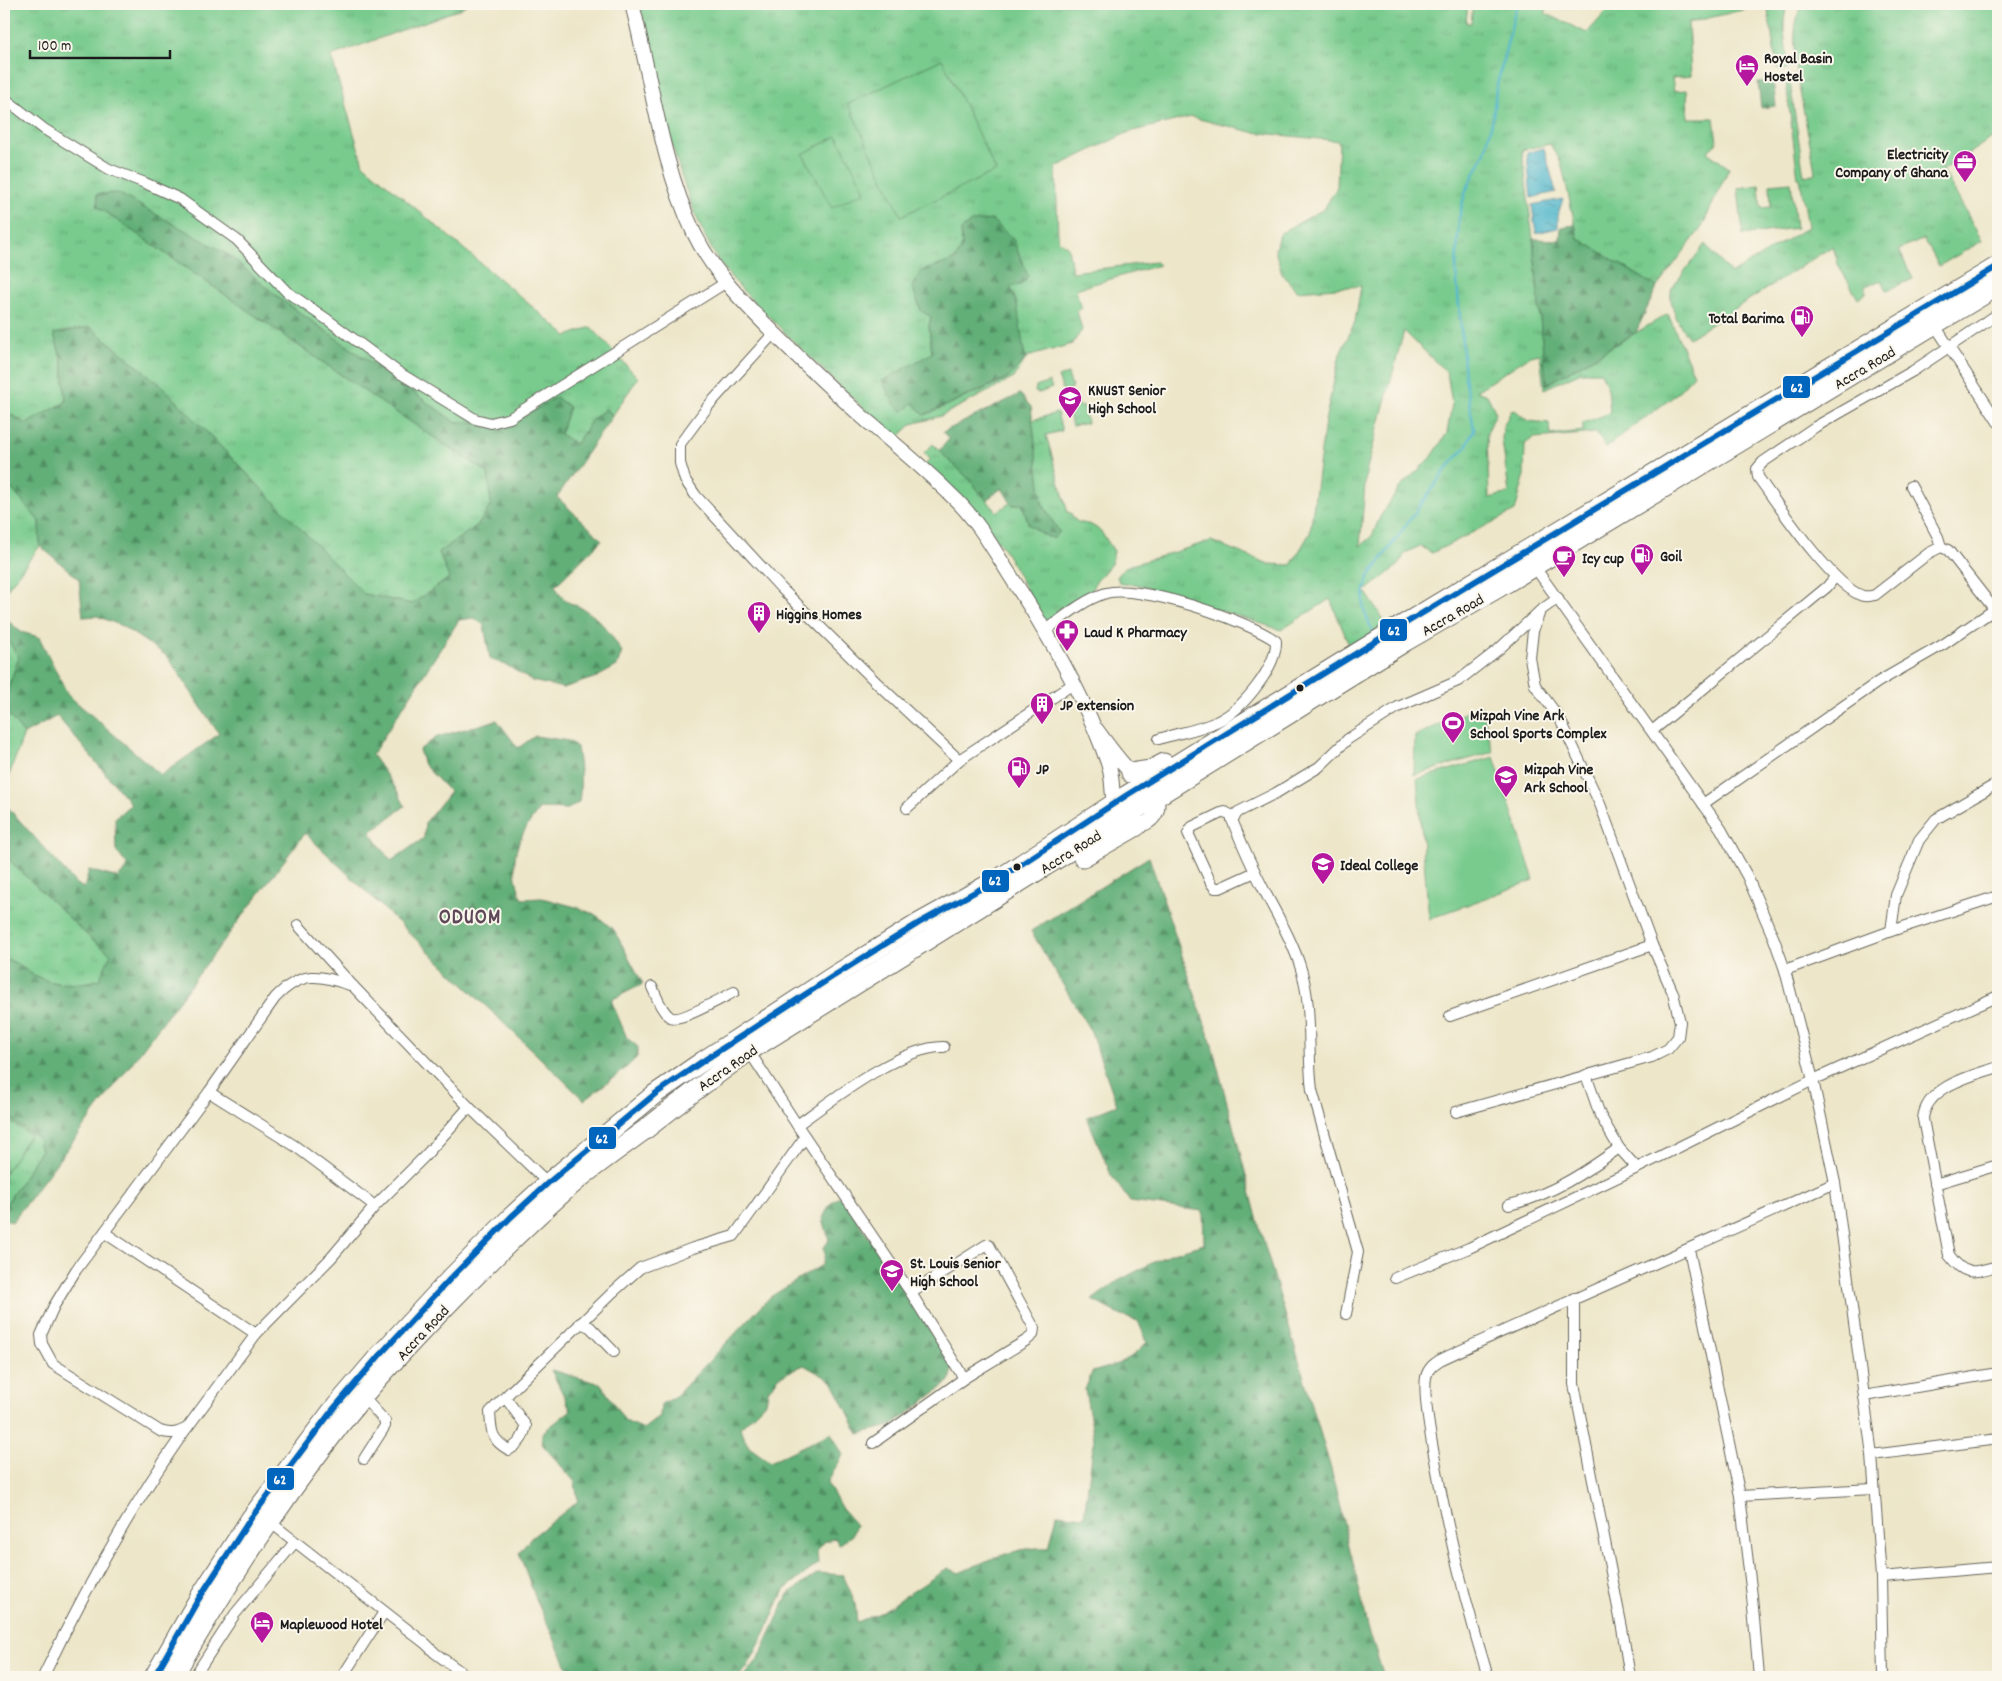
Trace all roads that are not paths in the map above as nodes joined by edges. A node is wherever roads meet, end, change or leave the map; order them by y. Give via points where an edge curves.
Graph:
1 (632, 4) edge
2 (4, 98) edge
3 (1998, 266) edge
4 (725, 284) junction
5 (1998, 286) edge
6 (1998, 314) edge
7 (1934, 324) junction
8 (774, 333) junction
9 (1948, 346) junction
10 (1998, 422) edge
11 (1911, 486) dead end
12 (1941, 547) junction
13 (1534, 566) junction
14 (1835, 577) junction
15 (1558, 598) junction
16 (1997, 610) edge
17 (1540, 611) junction
18 (1045, 631) junction
19 (1073, 684) junction
20 (1096, 729) junction
21 (1652, 732) junction
22 (1159, 739) dead end
23 (959, 760) junction
24 (1145, 784) junction
25 (1998, 784) edge
26 (1703, 804) junction
27 (907, 808) dead end
28 (1124, 816) junction
29 (1234, 816) junction
30 (1255, 872) junction
31 (1998, 896) edge
32 (298, 924) dead end
33 (1891, 931) junction
34 (1652, 945) junction
35 (1785, 970) junction
36 (353, 986) junction
37 (652, 987) dead end
38 (734, 992) dead end
39 (1998, 996) edge
40 (1450, 1016) dead end
41 (944, 1047) dead end
42 (749, 1051) junction
43 (1998, 1067) edge
44 (1586, 1075) junction
45 (1813, 1080) junction
46 (209, 1092) junction
47 (470, 1107) junction
48 (1456, 1112) dead end
49 (797, 1125) junction
50 (805, 1137) junction
51 (1619, 1148) junction
52 (1998, 1165) edge
53 (1637, 1168) junction
54 (548, 1183) junction
55 (1835, 1183) junction
56 (1935, 1184) junction
57 (1509, 1205) dead end
58 (375, 1206) junction
59 (104, 1233) junction
60 (1689, 1249) junction
61 (1998, 1266) edge
62 (1395, 1278) dead end
63 (911, 1293) junction
64 (1574, 1298) junction
65 (1346, 1314) dead end
66 (580, 1323) junction
67 (256, 1334) junction
68 (614, 1352) dead end
69 (1998, 1373) edge
70 (966, 1376) junction
71 (1864, 1396) junction
72 (363, 1397) junction
73 (505, 1397) junction
74 (188, 1428) junction
75 (1998, 1439) edge
76 (873, 1444) dead end
77 (1872, 1455) junction
78 (364, 1459) dead end
79 (1873, 1489) junction
80 (1740, 1496) junction
81 (270, 1522) junction
82 (295, 1542) junction
83 (1998, 1567) edge
84 (1881, 1577) junction
85 (384, 1612) junction
86 (44, 1677) edge
87 (154, 1677) edge
88 (173, 1677) edge
89 (194, 1677) edge
90 (342, 1677) edge
91 (468, 1677) edge
92 (1488, 1677) edge
93 (1630, 1677) edge
94 (1759, 1677) edge
95 (1883, 1677) edge

1 - 4 street via 674,184 695,235
2 - 4 street via 44,129 109,170 180,199 237,240 287,292 398,372 475,419 492,423 510,418
3 - 24 highway, Accra Road
4 - 8 street
5 - 7 highway, Accra Road
6 - 9 street
7 - 9 street
7 - 13 highway, Accra Road
8 - 18 street via 953,496 983,532
8 - 23 street via 709,405 680,444 684,480 781,588
9 - 10 street
9 - 14 street via 1913,371 1815,427 1757,468 1758,477
11 - 12 street
12 - 14 street via 1875,595 1865,597
12 - 16 street via 1948,550
13 - 15 street
13 - 24 highway, Accra Road via 1406,641
14 - 21 street
15 - 17 street
15 - 21 street
16 - 26 street via 1878,682
17 - 29 street via 1458,681 1398,706 1348,739 1318,767
17 - 34 street via 1530,658 1535,684 1560,719 1600,804
18 - 19 street
18 - 22 street via 1086,602 1120,591 1181,603 1251,627 1276,641 1277,650 1267,672 1236,708 1219,721
19 - 20 street
19 - 23 street
20 - 24 street
20 - 28 street
21 - 26 street
23 - 27 street
24 - 28 highway, Accra Road
25 - 33 street via 1936,819 1919,840 1896,895
26 - 35 street via 1747,876
28 - 42 highway, Accra Road
28 - 54 highway, Accra Road via 919,923 703,1060 637,1108
29 - 30 street via 1232,820
29 - 30 street via 1221,813 1192,827 1188,833 1215,888
30 - 65 street via 1290,940 1306,991 1312,1090 1358,1252
31 - 33 street
32 - 36 street
33 - 35 street
34 - 40 street
34 - 44 street via 1673,993 1680,1022 1678,1037 1668,1049 1652,1057
35 - 45 street
36 - 46 street via 314,976 286,986
36 - 47 street
37 - 38 street via 668,1016 675,1019
39 - 45 street
41 - 49 street via 919,1051 884,1067
42 - 49 street
42 - 72 highway, Accra Road via 617,1149 530,1222 430,1323
43 - 56 street via 1950,1084 1924,1110
44 - 48 street
44 - 51 street via 1600,1115
45 - 53 street
45 - 55 street
46 - 58 street via 295,1146
46 - 59 street
47 - 54 street
47 - 58 street
49 - 50 street
50 - 63 street
50 - 66 street via 734,1236 640,1268
51 - 53 street
51 - 57 street via 1553,1190
52 - 56 street
53 - 62 street via 1469,1248
54 - 87 highway, Accra Road via 450,1279 331,1412 251,1518 198,1600
55 - 60 street
55 - 71 street
56 - 61 street via 1949,1255 1958,1268 1972,1273
58 - 67 street via 331,1258
59 - 67 street
59 - 74 street via 54,1306 41,1335 42,1344 54,1364 146,1423 169,1434
60 - 64 street
60 - 80 street
63 - 70 street via 962,1375
63 - 70 street via 986,1245 992,1248 1034,1328 1033,1335
64 - 92 street via 1440,1360 1431,1366 1426,1377 1431,1437 1444,1510
64 - 93 street via 1574,1384
66 - 68 street via 590,1326
66 - 73 street
67 - 74 street
69 - 71 street
70 - 76 street
71 - 77 street
72 - 78 street via 385,1421
72 - 81 highway, Accra Road
73 - 73 street via 490,1412 491,1431 498,1444 509,1450 524,1437 526,1426
74 - 86 street via 99,1566
75 - 77 street
77 - 79 street
79 - 80 street
79 - 84 street
80 - 94 street
81 - 82 street
81 - 88 highway, Accra Road
82 - 85 street
82 - 89 street via 235,1614
83 - 84 street
84 - 95 street
85 - 90 street
85 - 91 street

